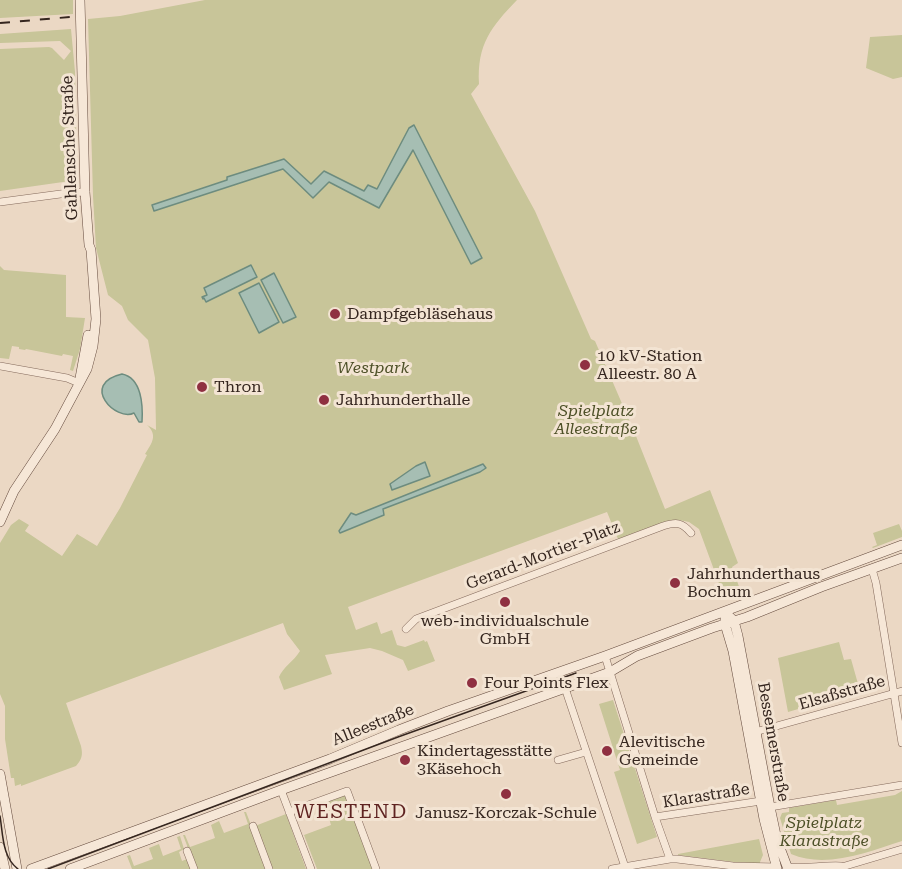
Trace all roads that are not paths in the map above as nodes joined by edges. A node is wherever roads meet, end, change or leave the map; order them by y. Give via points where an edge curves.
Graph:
1 (80, 0) edge
2 (86, 192) junction
3 (0, 202) edge
4 (0, 366) edge
5 (79, 383) junction
6 (14, 491) junction
7 (0, 508) edge
8 (0, 522) edge
9 (691, 533) dead end
10 (902, 545) edge
11 (902, 558) edge
12 (872, 569) junction
13 (725, 610) junction
14 (729, 623) junction
15 (406, 629) dead end
16 (605, 656) junction
17 (610, 672) junction
18 (566, 688) junction
19 (902, 691) edge
20 (894, 693) junction
21 (755, 732) junction
22 (902, 743) edge
23 (586, 752) junction
24 (558, 760) dead end
25 (0, 774) edge
26 (902, 785) edge
27 (280, 790) junction
28 (761, 801) junction
29 (770, 807) junction
30 (289, 812) junction
31 (655, 817) junction
32 (253, 826) dead end
33 (0, 847) edge
34 (902, 849) edge
35 (187, 850) dead end
36 (670, 859) junction
37 (733, 866) junction
38 (625, 867) junction
39 (843, 867) junction
40 (782, 868) edge
41 (5, 869) edge
42 (17, 869) edge
43 (32, 869) edge
44 (70, 869) edge
45 (194, 869) edge
46 (269, 869) edge
47 (310, 869) edge
48 (376, 869) edge
49 (612, 869) edge
50 (741, 869) edge
51 (835, 869) edge

1 - 2 main road, Gahlensche Straße
2 - 3 street
2 - 5 main road, Gahlensche Straße via 96,319 87,369
4 - 5 street
5 - 6 main road, Gahlensche Straße via 55,429
6 - 7 main road, Gahlensche Straße
6 - 8 main road, Gahlensche Straße
9 - 15 street, Gerard-Mortier-Platz via 680,524 663,526 417,619
10 - 13 main road, Alleestraße
11 - 12 main road, Alleestraße
12 - 14 main road, Alleestraße
12 - 20 street
13 - 14 main road
13 - 16 main road, Alleestraße
14 - 17 main road, Alleestraße via 638,656
14 - 21 main road, Bessemerstraße via 743,663
14 - 28 main road, Bessemerstraße
16 - 17 street
16 - 43 main road, Alleestraße
17 - 18 main road, Alleestraße
17 - 31 street
18 - 23 street
18 - 27 main road, Alleestraße
19 - 20 street, Elsaßstraße
20 - 21 street, Elsaßstraße
20 - 22 street
21 - 29 main road, Bessemerstraße
23 - 24 street
23 - 38 street
25 - 42 main road
26 - 29 street, Klarastraße
27 - 30 street
27 - 44 main road, Alleestraße
28 - 31 street, Klarastraße
28 - 40 main road, Bessemerstraße via 768,836
29 - 40 main road, Bessemerstraße
30 - 47 street
30 - 48 street via 347,791
31 - 36 street
32 - 46 street
33 - 41 main road
34 - 39 street
35 - 45 street
36 - 37 street
36 - 38 street
37 - 40 street
37 - 50 street
38 - 49 street
39 - 40 street
39 - 51 street

